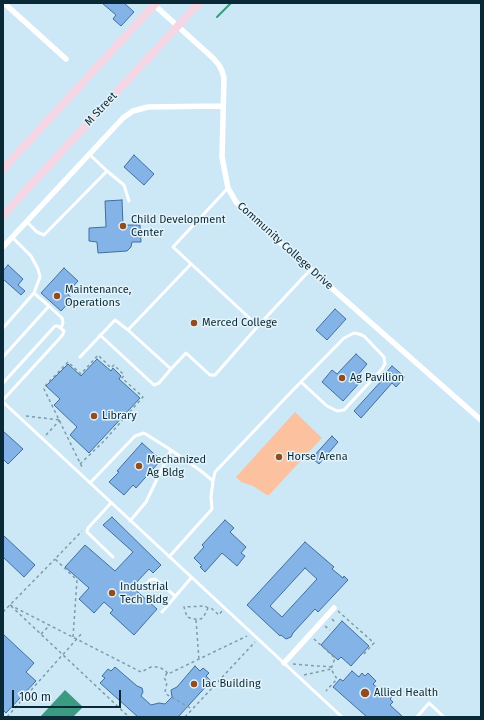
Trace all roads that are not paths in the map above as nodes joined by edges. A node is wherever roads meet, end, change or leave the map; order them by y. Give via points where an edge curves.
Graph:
1 (4, 3) edge
2 (199, 3) edge
3 (154, 4) edge
4 (178, 26) junction
5 (66, 59) dead end
6 (223, 106) junction
7 (89, 154) junction
8 (3, 169) edge
9 (107, 171) junction
10 (228, 188) junction
11 (129, 201) dead end
12 (3, 215) edge
13 (27, 222) junction
14 (12, 237) junction
15 (3, 247) edge
16 (191, 264) junction
17 (310, 270) junction
18 (34, 293) junction
19 (49, 306) junction
20 (258, 326) junction
21 (3, 328) edge
22 (61, 328) junction
23 (128, 330) junction
24 (100, 335) junction
25 (80, 356) dead end
26 (3, 357) edge
27 (171, 369) junction
28 (301, 382) junction
29 (3, 383) edge
30 (3, 401) edge
31 (481, 420) edge
32 (172, 450) junction
33 (213, 481) junction
34 (90, 483) junction
35 (111, 503) junction
36 (130, 521) junction
37 (113, 557) dead end
38 (169, 557) junction
39 (191, 578) junction
40 (141, 590) dead end
41 (175, 596) junction
42 (334, 608) road end
43 (162, 612) dead end
44 (284, 663) junction
45 (342, 717) edge
46 (417, 717) edge
47 (444, 717) edge

1 - 5 street
2 - 4 street, M Street
3 - 4 street, Community College Drive
3 - 8 street
4 - 6 street, Community College Drive via 219,65 224,78
4 - 12 street, M Street
6 - 7 street via 148,107 133,111
6 - 10 street, Community College Drive via 222,157
7 - 9 lane
7 - 13 street
9 - 11 lane via 124,186
9 - 13 lane via 44,235
10 - 16 lane via 173,247
10 - 17 street, Community College Drive via 236,202 250,216
13 - 14 street
14 - 15 street
14 - 18 lane via 31,256 38,268 40,277
16 - 20 lane
16 - 23 lane
17 - 20 lane
17 - 31 street, Community College Drive
18 - 19 lane
18 - 21 lane
19 - 22 lane via 62,318
19 - 26 lane
20 - 27 lane via 215,375 210,375 186,353
22 - 29 lane via 55,326
22 - 30 lane via 64,331 60,338
23 - 24 lane via 115,320
23 - 27 lane
24 - 25 lane
24 - 27 lane via 154,385
28 - 28 lane via 327,406 337,411 344,410 382,369 385,364 384,357 364,336 349,334
28 - 33 lane via 215,472
30 - 34 lane
32 - 33 lane
32 - 34 lane via 144,433 135,436
32 - 36 lane via 146,502
33 - 38 lane via 212,509
34 - 35 lane
35 - 36 lane
35 - 37 lane via 87,532
36 - 38 lane
38 - 39 lane
39 - 41 lane
39 - 44 lane
40 - 41 lane via 150,580 155,579
41 - 43 lane
42 - 44 street
44 - 45 lane
46 - 47 lane via 429,703

